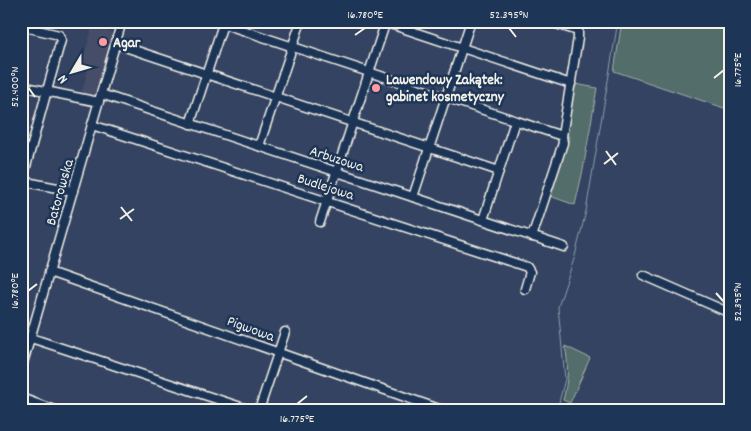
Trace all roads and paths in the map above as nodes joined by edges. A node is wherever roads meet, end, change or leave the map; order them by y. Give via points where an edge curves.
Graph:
1 (122, 21) edge
2 (215, 21) edge
3 (301, 21) edge
4 (471, 21) edge
5 (547, 21) edge
6 (578, 21) edge
7 (384, 22) edge
8 (224, 23) edge
9 (21, 26) edge
10 (578, 31) junction
11 (116, 44) junction
12 (293, 47) junction
13 (462, 48) junction
14 (369, 73) junction
15 (206, 74) junction
16 (571, 84) junction
17 (21, 86) edge
18 (46, 91) junction
19 (276, 97) junction
20 (100, 98) junction
21 (445, 98) junction
22 (516, 121) junction
23 (353, 122) junction
24 (190, 124) junction
25 (92, 125) junction
26 (562, 136) junction
27 (260, 146) junction
28 (429, 148) junction
29 (500, 171) junction
30 (336, 172) junction
31 (22, 181) edge
32 (73, 191) junction
33 (413, 197) junction
34 (327, 200) junction
35 (483, 220) junction
36 (320, 222) dead end
37 (532, 237) junction
38 (564, 247) dead end
39 (50, 272) junction
40 (643, 275) dead end
41 (525, 289) dead end
42 (730, 313) edge
43 (285, 332) dead end
44 (30, 338) junction
45 (278, 354) junction
46 (21, 370) edge
47 (21, 398) edge
48 (54, 410) edge
49 (250, 410) edge
50 (260, 410) edge
51 (442, 410) edge

1 - 11 street, Batorowska
2 - 8 street
3 - 12 street
4 - 13 street
5 - 10 street
6 - 10 street
7 - 13 street
7 - 14 street
8 - 12 street
8 - 15 street
9 - 18 street via 54,32 61,40
10 - 16 street
11 - 15 street
11 - 20 street, Batorowska
12 - 14 street
12 - 19 street
13 - 16 street
13 - 21 street
14 - 21 street
14 - 23 street
15 - 19 street
15 - 24 street
16 - 26 street
17 - 18 street, Arbuzowa
18 - 20 street, Arbuzowa
18 - 31 street
19 - 23 street
19 - 27 street
20 - 24 street, Arbuzowa
20 - 25 street, Batorowska
21 - 22 street
21 - 28 street
22 - 26 street
22 - 29 street
23 - 28 street
23 - 30 street
24 - 27 street, Arbuzowa
25 - 32 street, Batorowska
25 - 34 street, Budlejowa
26 - 37 street via 563,143
27 - 30 street, Arbuzowa
28 - 29 street
28 - 33 street
29 - 35 street
30 - 33 street, Arbuzowa
30 - 34 street
31 - 32 street
32 - 39 street, Batorowska
33 - 35 street, Arbuzowa
34 - 36 street
34 - 41 street, Budlejowa via 528,267 530,272
35 - 37 street, Arbuzowa
37 - 38 street, Arbuzowa
39 - 44 street, Batorowska
39 - 45 street, Pigwowa
40 - 42 street
43 - 45 street
44 - 46 street, Batorowska
44 - 49 street
45 - 50 street
45 - 51 street, Pigwowa
47 - 48 street

